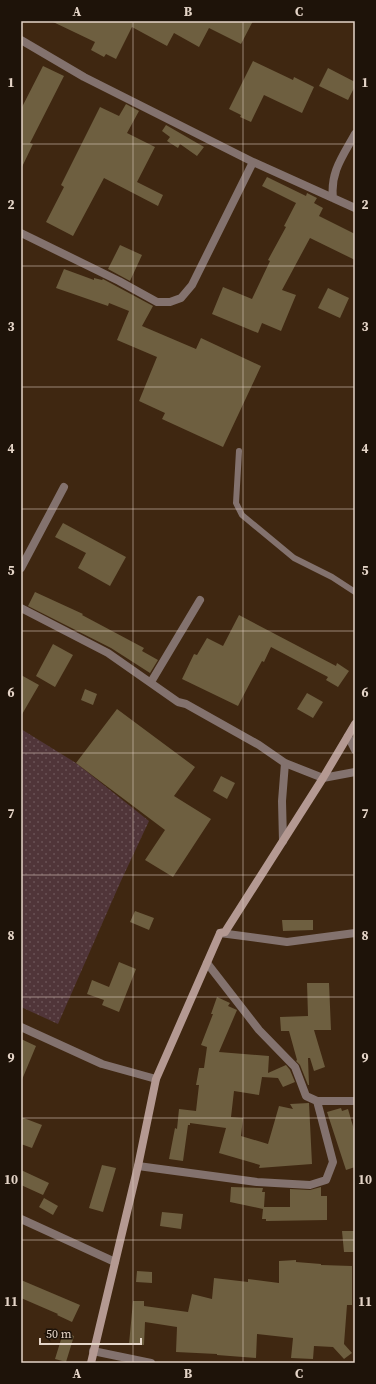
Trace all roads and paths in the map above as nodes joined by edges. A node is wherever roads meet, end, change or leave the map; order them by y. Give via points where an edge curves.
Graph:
1 (21, 40) edge
2 (355, 134) edge
3 (253, 162) junction
4 (333, 198) junction
5 (355, 208) edge
6 (21, 233) edge
7 (238, 452) dead end
8 (64, 488) dead end
9 (21, 568) edge
10 (355, 592) edge
11 (200, 600) dead end
12 (21, 608) edge
13 (151, 682) junction
14 (355, 724) edge
15 (348, 736) junction
16 (355, 750) edge
17 (285, 763) junction
18 (355, 772) edge
19 (323, 778) junction
20 (283, 841) junction
21 (220, 933) junction
22 (355, 933) edge
23 (208, 963) junction
24 (21, 1027) edge
25 (156, 1079) junction
26 (317, 1101) junction
27 (355, 1101) edge
28 (138, 1166) junction
29 (21, 1219) edge
30 (115, 1262) junction
31 (93, 1351) junction
32 (91, 1363) edge
33 (151, 1363) edge

1 - 3 street via 84,77
2 - 4 street via 335,172 332,181
3 - 4 street
3 - 6 street via 192,285 181,298 170,302 156,302 118,280
4 - 5 street
7 - 10 lane via 236,503 242,515 294,558
8 - 9 street
11 - 13 street
12 - 13 street via 108,653
13 - 17 street via 178,702 235,731
14 - 15 main road
15 - 16 street
15 - 19 main road
17 - 19 street
17 - 20 street via 282,801
18 - 19 street
19 - 20 main road
20 - 21 main road via 225,932
21 - 22 street via 288,942
21 - 23 main road
23 - 25 main road
23 - 26 street via 259,1030 295,1067 306,1096
24 - 25 street via 102,1064
25 - 28 main road
26 - 27 street
26 - 28 street via 333,1162 326,1180 310,1185 257,1182
28 - 30 main road
29 - 30 street
30 - 31 main road
31 - 32 main road
31 - 33 street

